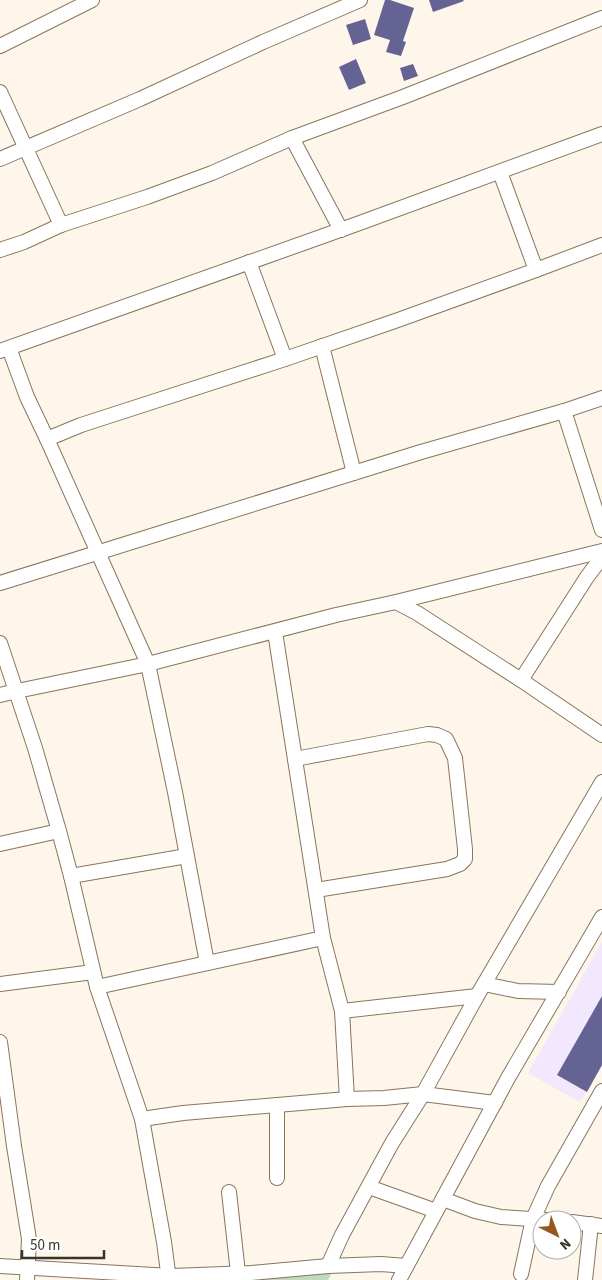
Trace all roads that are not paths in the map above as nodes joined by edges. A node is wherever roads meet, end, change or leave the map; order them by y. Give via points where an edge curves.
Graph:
1 (92, 0) edge
2 (360, 0) edge
3 (602, 18) edge
4 (0, 46) edge
5 (0, 92) edge
6 (602, 134) edge
7 (292, 138) junction
8 (26, 148) junction
9 (0, 159) edge
10 (500, 172) junction
11 (61, 225) junction
12 (341, 230) junction
13 (602, 245) edge
14 (0, 250) edge
15 (249, 262) junction
16 (536, 270) junction
17 (322, 346) junction
18 (5, 350) edge
19 (285, 359) junction
20 (602, 398) edge
21 (564, 411) junction
22 (47, 439) junction
23 (354, 473) junction
24 (602, 530) edge
25 (602, 551) edge
26 (98, 552) junction
27 (602, 557) edge
28 (0, 584) edge
29 (396, 602) junction
30 (274, 632) junction
31 (0, 642) edge
32 (148, 664) junction
33 (522, 680) junction
34 (17, 691) junction
35 (0, 695) edge
36 (602, 735) edge
37 (295, 759) junction
38 (602, 782) edge
39 (59, 831) junction
40 (0, 844) edge
41 (187, 856) junction
42 (71, 876) junction
43 (316, 890) junction
44 (602, 918) edge
45 (323, 938) junction
46 (208, 963) junction
47 (93, 972) junction
48 (0, 984) edge
49 (97, 987) junction
50 (481, 990) junction
51 (559, 992) junction
52 (342, 1011) junction
53 (0, 1042) edge
54 (602, 1090) edge
55 (424, 1094) junction
56 (347, 1098) junction
57 (495, 1102) junction
58 (277, 1105) junction
59 (596, 1111) edge
60 (142, 1119) junction
61 (276, 1178) dead end
62 (368, 1187) junction
63 (228, 1192) dead end
64 (440, 1205) junction
65 (542, 1210) edge
66 (532, 1219) edge
67 (582, 1223) edge
68 (596, 1225) edge
69 (532, 1242) edge
70 (0, 1266) edge
71 (328, 1266) junction
72 (406, 1266) junction
73 (238, 1273) junction
74 (28, 1274) edge
75 (521, 1274) dead end
76 (169, 1278) edge
77 (398, 1280) edge
78 (586, 1280) edge

1 - 4 street
2 - 8 street
3 - 7 street
5 - 8 street
6 - 10 street
7 - 11 street via 212,173
7 - 12 street
8 - 9 street
8 - 11 street
10 - 12 street
10 - 16 street
11 - 14 street
12 - 15 street
13 - 16 street
15 - 18 street
15 - 19 street
16 - 17 street
17 - 19 street
17 - 23 street
18 - 22 street
19 - 22 street
20 - 21 street
21 - 23 street
21 - 24 street
22 - 26 street
23 - 26 street
25 - 29 street
26 - 28 street
26 - 32 street
27 - 33 street
29 - 30 street
29 - 33 street
30 - 32 street
30 - 37 street
31 - 34 street
32 - 34 street
32 - 41 street
33 - 36 street
34 - 35 street
34 - 39 street
37 - 43 street
37 - 43 street via 428,734 446,739 455,758 465,849 465,859 460,864 447,869
38 - 50 street
39 - 40 street
39 - 42 street
41 - 42 street
41 - 46 street
42 - 47 street
43 - 45 street
44 - 51 street
45 - 46 street
45 - 52 street
46 - 49 street
47 - 48 street
47 - 49 street
49 - 60 street
50 - 51 street
50 - 52 street
50 - 55 street
51 - 57 street
52 - 56 street
53 - 74 street via 29,1239
54 - 59 street
55 - 56 street
55 - 57 street
55 - 62 street
56 - 58 street
57 - 64 street
58 - 60 street
58 - 61 street
59 - 65 street via 548,1186
60 - 76 street
62 - 64 street
62 - 71 street
63 - 73 street
64 - 66 street via 501,1217
64 - 72 street
67 - 68 street
68 - 78 street
69 - 75 street
70 - 74 street
71 - 72 street
71 - 73 street
72 - 77 street
73 - 76 street
74 - 76 street

